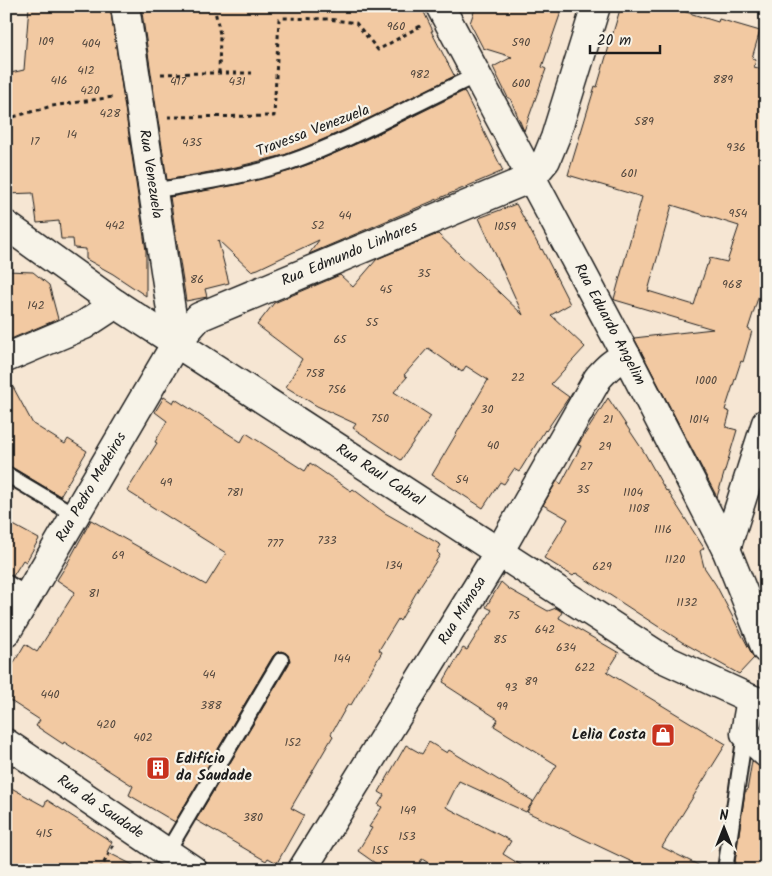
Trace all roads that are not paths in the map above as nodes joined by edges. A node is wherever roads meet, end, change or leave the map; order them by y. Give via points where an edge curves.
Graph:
1 (125, 6) edge
2 (596, 6) edge
3 (442, 10) edge
4 (477, 75) junction
5 (531, 178) junction
6 (153, 191) junction
7 (6, 225) edge
8 (116, 304) junction
9 (176, 343) junction
10 (627, 357) junction
11 (6, 358) edge
12 (766, 423) edge
13 (6, 474) edge
14 (75, 515) junction
15 (726, 549) junction
16 (499, 552) junction
17 (17, 589) edge
18 (6, 633) edge
19 (766, 649) edge
20 (280, 660) dead end
21 (758, 701) edge
22 (745, 733) junction
23 (6, 743) edge
24 (766, 753) edge
25 (167, 852) junction
26 (193, 870) edge
27 (302, 870) edge
28 (726, 870) edge

1 - 6 street, Rua Venezuela
2 - 5 street via 555,138 546,160
3 - 4 street, Rua Eduardo Angelim
4 - 5 street, Rua Eduardo Angelim
4 - 6 lane, Travessa Venezuela via 352,136 287,162 255,172
5 - 9 street, Rua Edmundo Linhares via 199,317
5 - 10 street, Rua Eduardo Angelim
6 - 9 street, Rua Venezuela
7 - 8 street, Rua Raul Cabral
8 - 9 street, Rua Raul Cabral
8 - 11 street via 84,325
9 - 14 street, Rua Pedro Medeiros
9 - 16 street, Rua Raul Cabral
10 - 15 street, Rua Eduardo Angelim
10 - 16 street, Rua Mimosa via 611,364 598,378
12 - 15 street
13 - 14 lane
14 - 17 street, Rua Pedro Medeiros
15 - 19 street, Rua Eduardo Angelim
16 - 21 street, Rua Raul Cabral via 662,658
16 - 27 street, Rua Mimosa
17 - 18 street, Rua Pedro Medeiros
20 - 25 lane
21 - 22 street
22 - 24 street
22 - 28 lane
23 - 25 street, Rua da Saudade
25 - 26 street, Rua da Saudade

